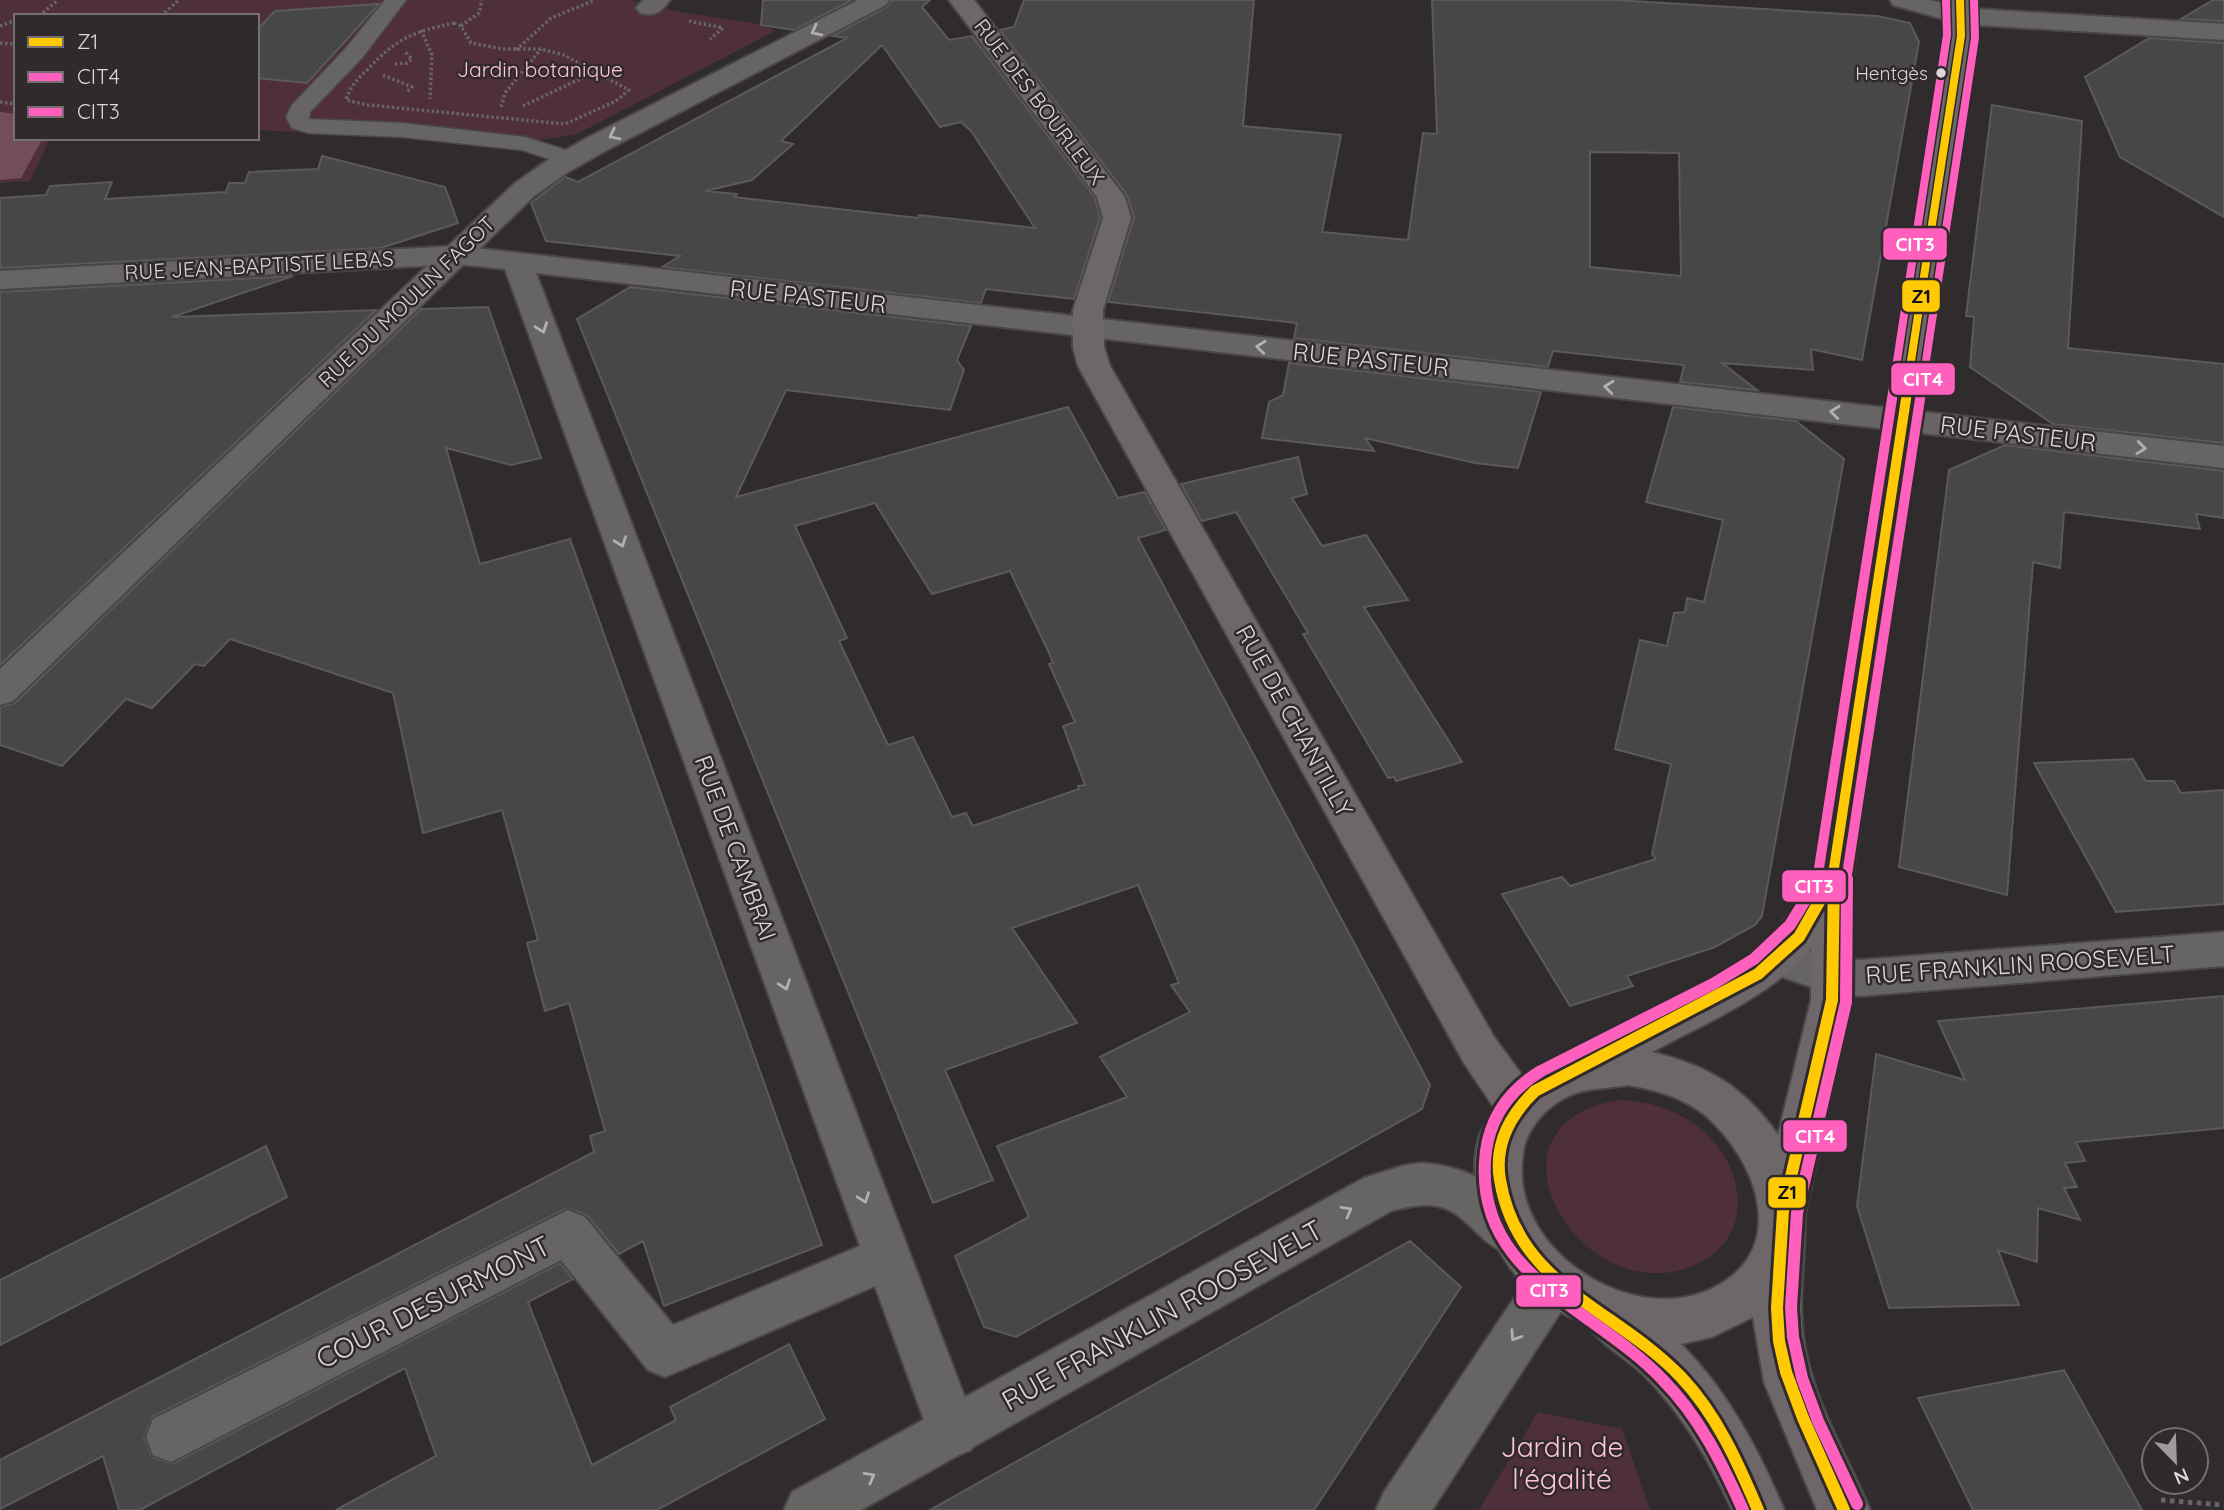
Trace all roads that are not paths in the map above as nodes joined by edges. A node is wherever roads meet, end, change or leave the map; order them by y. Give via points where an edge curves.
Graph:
1 (396, 0) edge
2 (877, 0) edge
3 (961, 0) edge
4 (1902, 0) edge
5 (1961, 8) edge
6 (2224, 32) edge
7 (570, 159) junction
8 (457, 256) junction
9 (518, 264) junction
10 (0, 280) edge
11 (1086, 327) junction
12 (1902, 420) junction
13 (2224, 457) edge
14 (0, 691) edge
15 (1832, 882) junction
16 (2224, 949) edge
17 (1778, 958) junction
18 (1834, 977) junction
19 (1574, 1071) junction
20 (1519, 1107) junction
21 (1781, 1228) junction
22 (1514, 1235) junction
23 (887, 1258) junction
24 (1571, 1291) junction
25 (953, 1432) junction
26 (171, 1437) dead end
27 (810, 1510) edge
28 (1402, 1510) edge
29 (1758, 1510) edge
30 (1844, 1510) edge

1 - 7 lane via 300,110 300,123 525,144
2 -> 7 street, RUE DU MOULIN FAGOT
3 - 11 main road, RUE DES BOURLEUX via 1111,197 1116,218 1088,305
4 - 5 street
5 - 6 street
5 - 12 main road via 1958,57
7 - 8 street, RUE DU MOULIN FAGOT via 524,190
8 - 9 street, RUE JEAN-BAPTISTE LEBAS
8 - 10 street, RUE JEAN-BAPTISTE LEBAS
8 - 14 street, RUE DU MOULIN FAGOT
9 - 11 street, RUE PASTEUR
9 -> 23 street, RUE DE CAMBRAI
12 -> 11 street, RUE PASTEUR
11 - 20 main road, RUE DE CHANTILLY via 1089,355 1101,378 1473,1038
12 -> 13 street, RUE PASTEUR
12 - 15 main road
15 - 17 main road via 1800,937
15 - 18 main road
16 - 18 street, RUE FRANKLIN ROOSEVELT
17 - 18 street, RUE FRANKLIN ROOSEVELT
17 - 19 main road via 1745,981
18 - 21 main road via 1827,1028
19 - 20 main road via 1543,1085
19 - 21 main road via 1609,1066 1647,1069 1684,1080 1718,1100 1748,1127 1769,1158 1781,1194
20 - 22 main road via 1503,1134 1497,1166 1500,1200
21 - 24 main road via 1765,1276 1725,1309 1707,1315 1649,1320 1608,1311
21 - 30 main road via 1779,1341 1803,1418
22 - 24 main road via 1538,1266
25 -> 22 street, RUE FRANKLIN ROOSEVELT via 1380,1193 1409,1183 1457,1189 1489,1209
23 - 25 street, RUE DE CAMBRAI
23 - 26 street, COUR DESURMONT via 665,1353 568,1232
24 -> 28 street
24 - 29 main road via 1633,1333 1697,1396 1721,1430
27 -> 25 street, RUE FRANKLIN ROOSEVELT

